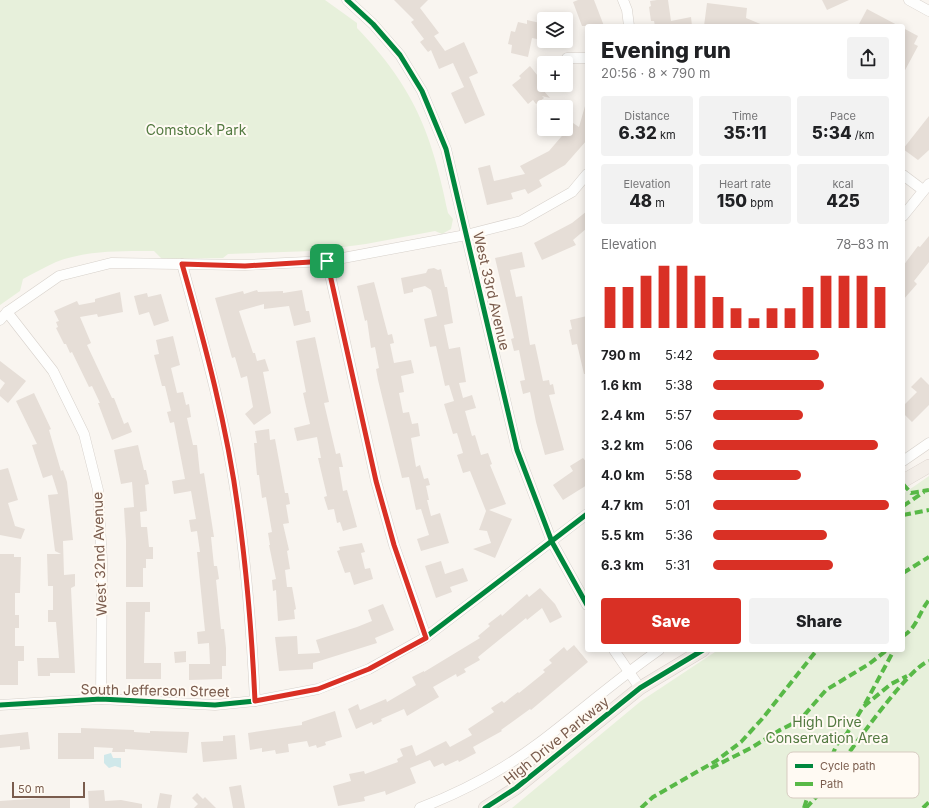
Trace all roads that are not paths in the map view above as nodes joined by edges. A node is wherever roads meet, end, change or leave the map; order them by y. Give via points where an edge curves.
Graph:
1 (347, 0) edge
2 (623, 0) edge
3 (908, 0) edge
4 (929, 11) edge
5 (629, 24) edge
6 (573, 58) edge
7 (585, 58) edge
8 (585, 176) edge
9 (905, 176) edge
10 (926, 187) edge
11 (905, 213) edge
12 (466, 235) junction
13 (327, 261) junction
14 (182, 264) junction
15 (7, 312) junction
16 (0, 320) edge
17 (929, 443) edge
18 (905, 460) edge
19 (929, 466) edge
20 (905, 480) edge
21 (585, 516) edge
22 (552, 542) junction
23 (585, 601) edge
24 (426, 638) junction
25 (615, 652) edge
26 (656, 652) edge
27 (700, 652) edge
28 (628, 672) junction
29 (640, 688) junction
30 (101, 699) junction
31 (255, 701) junction
32 (0, 705) edge
33 (420, 808) edge
34 (485, 808) edge

1 - 12 street, West 33rd Avenue via 373,24 400,55 422,91 446,149
2 - 5 street
3 - 4 street
6 - 7 street
8 - 12 street via 572,192 521,221
9 - 10 street
10 - 11 street
12 - 13 street
12 - 22 street, West 33rd Avenue via 517,450
13 - 14 street via 245,266
13 - 24 street via 376,481 394,545
14 - 15 street via 111,263 59,276
14 - 31 street via 204,340 238,507 250,604
15 - 16 street
15 - 30 street, West 32nd Avenue via 53,371 84,434 98,490 102,561
17 - 18 street
19 - 20 main road
21 - 22 street, South Jefferson Street
22 - 23 street, West 33rd Avenue
22 - 24 street, South Jefferson Street
24 - 31 street, South Jefferson Street via 369,669 318,689
25 - 28 street
26 - 28 street
27 - 29 main road, High Drive Parkway
28 - 29 street
28 - 33 street via 538,744 480,782
29 - 34 main road, High Drive Parkway via 516,788
30 - 31 street, South Jefferson Street via 215,705
30 - 32 street, South Jefferson Street

